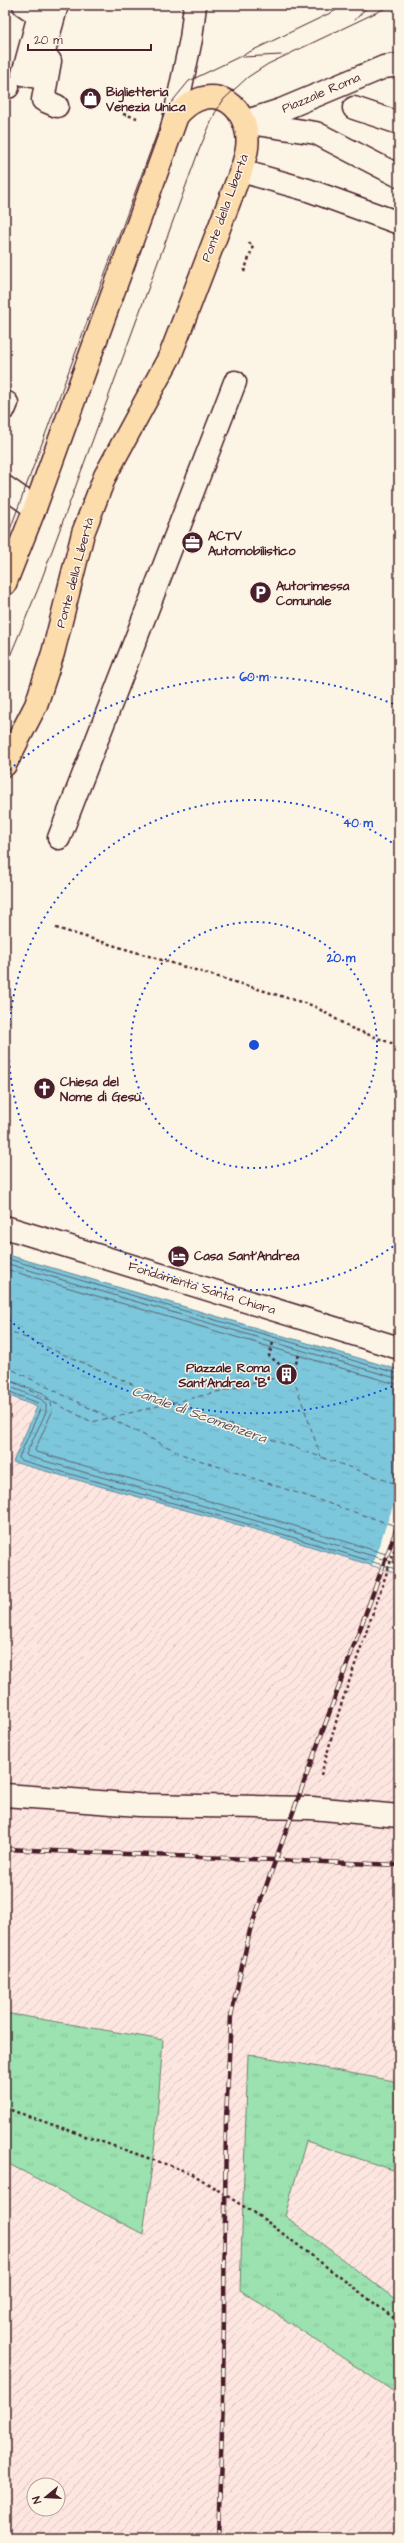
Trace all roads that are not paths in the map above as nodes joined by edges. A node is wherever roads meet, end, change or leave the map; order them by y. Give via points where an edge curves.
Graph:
1 (24, 5) edge
2 (57, 5) edge
3 (61, 5) edge
4 (195, 5) edge
5 (399, 65) edge
6 (57, 106) dead end
7 (354, 108) dead end
8 (244, 122) junction
9 (399, 123) edge
10 (171, 134) junction
11 (241, 171) junction
12 (399, 176) edge
13 (399, 223) edge
14 (235, 382) dead end
15 (5, 487) edge
16 (35, 508) junction
17 (5, 584) edge
18 (5, 765) edge
19 (59, 838) dead end
20 (5, 1227) edge
21 (399, 1348) edge
22 (5, 1795) edge
23 (399, 1816) edge

1 - 2 street via 39,15 23,74 37,77
3 - 6 street via 43,100
4 - 10 street via 191,38
5 - 8 street, Piazzale Roma via 384,67 281,110
7 - 9 street, Piazzale Roma
8 - 10 main road, Ponte della Libertà via 238,110 224,99 209,97 186,106 177,116
8 - 11 main road, Ponte della Libertà via 248,148
8 - 12 street via 316,133
10 - 16 main road, Ponte della Libertà
11 - 13 street via 308,190
11 - 18 main road, Ponte della Libertà via 170,356 105,476 83,533 53,653 38,698
14 - 19 street
15 - 16 street
16 - 17 main road, Ponte della Libertà
20 - 21 street, Fondamenta Santa Chiara
22 - 23 street via 139,1805 312,1808

